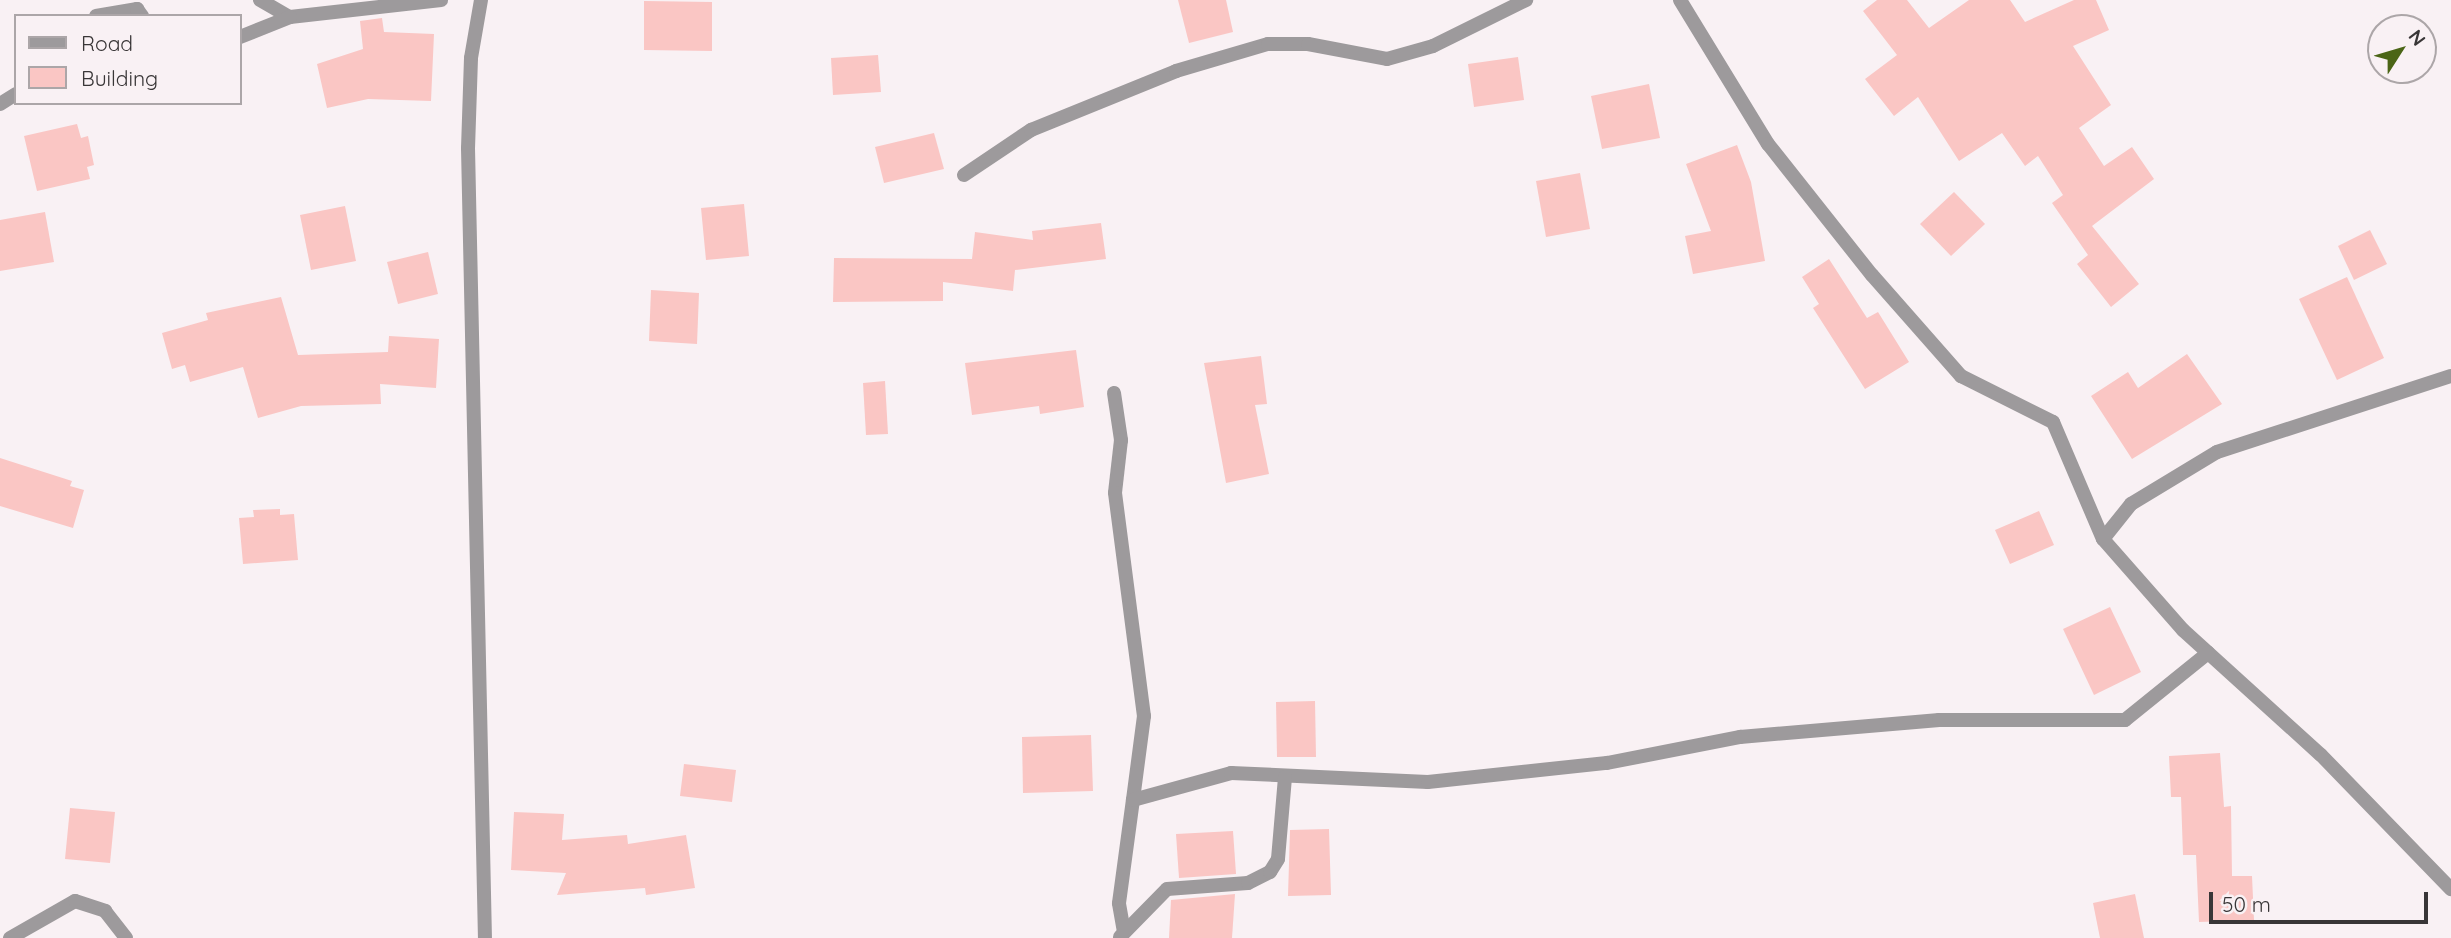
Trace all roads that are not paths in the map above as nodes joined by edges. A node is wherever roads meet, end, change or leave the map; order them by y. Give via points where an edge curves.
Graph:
1 (260, 0) edge
2 (441, 0) edge
3 (481, 0) edge
4 (1526, 0) edge
5 (1680, 0) edge
6 (107, 14) edge
7 (140, 14) edge
8 (289, 17) junction
9 (242, 36) edge
10 (964, 175) dead end
11 (2451, 376) edge
12 (1114, 393) dead end
13 (2103, 539) junction
14 (2208, 653) junction
15 (1285, 777) junction
16 (1133, 800) junction
17 (2451, 889) edge
18 (1122, 935) edge
19 (10, 938) edge
20 (125, 938) edge
21 (485, 938) edge

1 - 8 street
2 - 8 street
3 - 21 street via 471,58 468,148
4 - 10 street via 1433,46 1387,59 1308,44 1268,44 1177,71 1031,131
5 - 13 street via 1768,144 1961,376 2053,422
6 - 7 street via 136,9
8 - 9 street
11 - 13 street via 2217,452 2131,504
12 - 16 street via 1121,440 1115,493 1144,716
13 - 14 street
14 - 15 street via 2124,720 1939,720 1740,737 1607,763 1428,782
14 - 17 street via 2321,755
15 - 16 street via 1231,774
15 - 18 street via 1278,859 1270,872 1248,883 1167,889
16 - 18 street via 1119,903
19 - 20 street via 75,901 105,911

